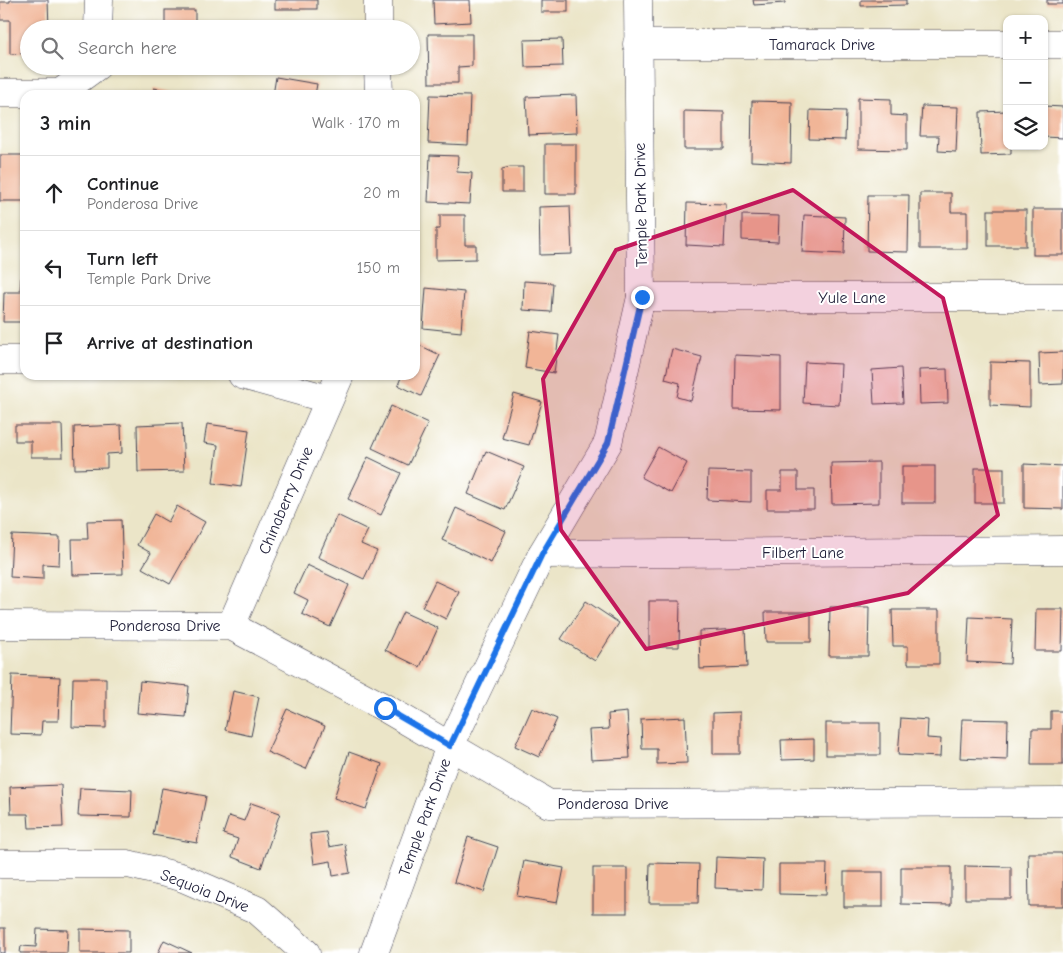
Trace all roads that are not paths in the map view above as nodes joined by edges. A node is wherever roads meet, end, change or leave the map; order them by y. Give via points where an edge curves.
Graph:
1 (99, 0) edge
2 (378, 0) edge
3 (638, 0) edge
4 (98, 20) edge
5 (378, 20) edge
6 (637, 44) junction
7 (1003, 44) edge
8 (1048, 44) edge
9 (1063, 44) edge
10 (85, 75) edge
11 (378, 75) edge
12 (65, 90) edge
13 (379, 90) edge
14 (0, 93) edge
15 (20, 93) edge
16 (642, 297) junction
17 (1063, 297) edge
18 (0, 360) edge
19 (20, 360) edge
20 (260, 380) edge
21 (338, 380) edge
22 (328, 399) junction
23 (1063, 550) edge
24 (542, 554) junction
25 (0, 625) edge
26 (231, 626) junction
27 (450, 746) junction
28 (1063, 802) edge
29 (0, 864) edge
30 (306, 953) edge
31 (374, 953) edge

1 - 4 street
2 - 5 street
3 - 6 street, Temple Park Drive
6 - 7 street, Tamarack Drive
6 - 16 street, Temple Park Drive
8 - 9 street
10 - 12 street
11 - 13 street
14 - 15 street
16 - 17 street, Yule Lane
16 - 24 street, Temple Park Drive via 608,443
18 - 19 street
20 - 22 street
21 - 22 street, Chinaberry Drive
22 - 26 street, Chinaberry Drive
23 - 24 street, Filbert Lane
24 - 27 street, Temple Park Drive
25 - 26 street, Ponderosa Drive
26 - 27 street, Ponderosa Drive
27 - 28 street, Ponderosa Drive via 548,804
27 - 31 street, Temple Park Drive
29 - 30 street, Sequoia Drive via 128,864 181,877 257,910

